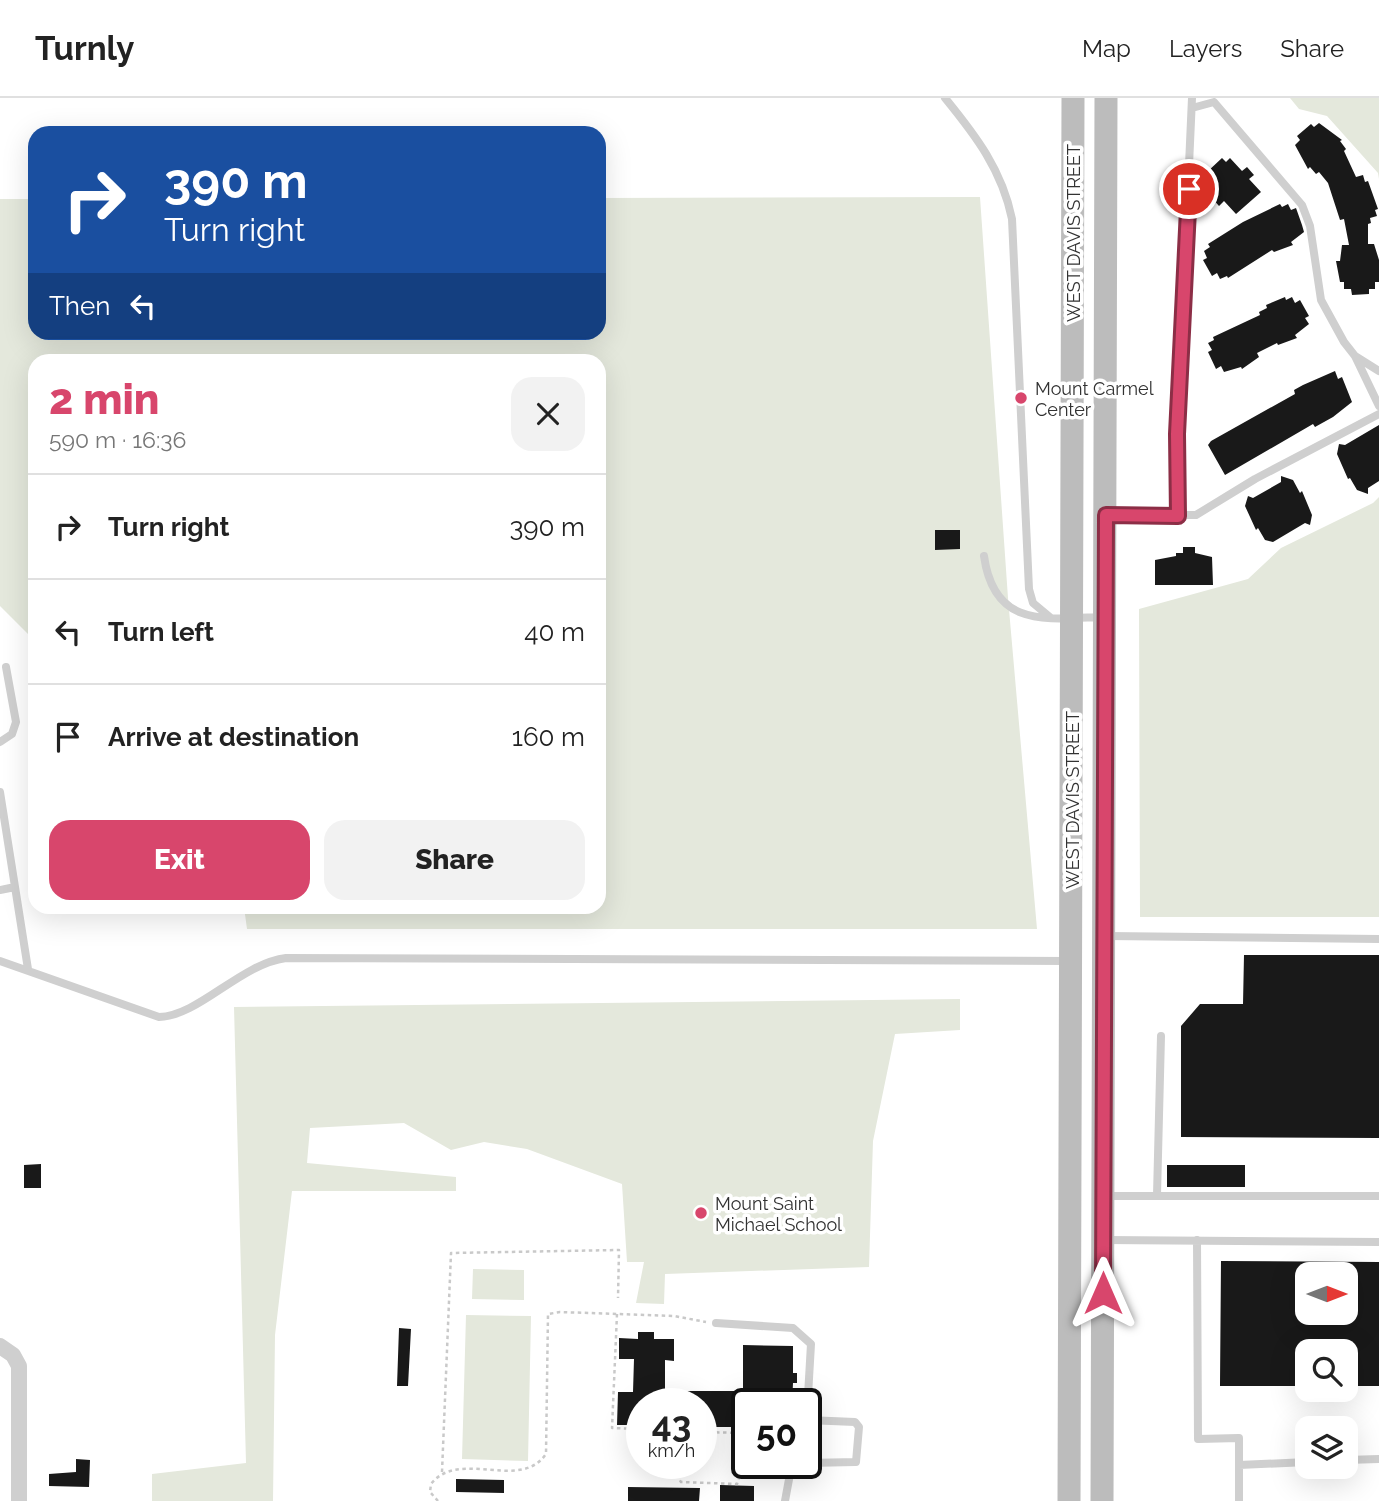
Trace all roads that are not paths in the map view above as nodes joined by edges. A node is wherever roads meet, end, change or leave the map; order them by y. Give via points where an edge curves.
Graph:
1 (945, 98) edge
2 (1073, 98) edge
3 (1105, 98) edge
4 (1192, 98) edge
5 (1192, 108) junction
6 (1355, 356) junction
7 (1379, 371) edge
8 (1379, 407) edge
9 (1379, 414) edge
10 (1106, 515) junction
11 (1178, 516) junction
12 (984, 556) dead end
13 (1105, 617) junction
14 (1062, 618) junction
15 (6, 667) dead end
16 (0, 743) edge
17 (0, 792) edge
18 (15, 887) junction
19 (0, 890) edge
20 (1104, 936) junction
21 (1379, 939) edge
22 (0, 952) edge
23 (3, 961) edge
24 (1071, 961) junction
25 (28, 969) junction
26 (1161, 1036) dead end
27 (1157, 1195) junction
28 (1103, 1196) junction
29 (1379, 1196) edge
30 (1103, 1240) junction
31 (1197, 1240) junction
32 (1379, 1242) edge
33 (716, 1323) road end
34 (6, 1350) edge
35 (808, 1388) edge
36 (822, 1421) edge
37 (1102, 1453) junction
38 (1069, 1455) junction
39 (1379, 1459) edge
40 (1358, 1460) edge
41 (822, 1463) edge
42 (1295, 1463) edge
43 (1239, 1465) junction
44 (789, 1479) edge
45 (19, 1501) edge
46 (785, 1501) edge
47 (1069, 1501) edge
48 (1102, 1501) edge
49 (1239, 1501) edge

1 - 14 lane via 990,157 1008,196 1029,589 1033,603
2 - 14 main road, WEST DAVIS STREET
3 - 10 main road, WEST DAVIS STREET
4 - 5 lane
5 - 6 lane via 1214,103 1301,205 1310,226 1321,300
5 - 11 lane via 1177,434
6 - 7 lane
6 - 8 lane
9 - 11 lane via 1196,515
10 - 11 lane
10 - 13 main road, WEST DAVIS STREET
12 - 14 lane via 987,579 1000,599 1021,615
13 - 14 lane
13 - 20 main road, WEST DAVIS STREET
14 - 24 main road, WEST DAVIS STREET
15 - 16 lane via 16,722 12,734
17 - 18 lane
18 - 19 lane
18 - 25 lane
20 - 21 lane
20 - 28 main road, WEST DAVIS STREET
22 - 23 lane
23 - 25 lane
24 - 25 lane via 286,958 249,970 179,1013 159,1017
24 - 38 main road, WEST DAVIS STREET
26 - 27 lane
27 - 28 lane
27 - 29 lane
28 - 30 main road, WEST DAVIS STREET
30 - 31 lane
30 - 37 main road, WEST DAVIS STREET
31 - 32 lane
31 - 43 lane via 1198,1438 1238,1438
33 - 35 lane via 793,1328 803,1334 811,1344
34 - 45 street via 19,1366
36 - 41 lane via 855,1422 859,1427 856,1462
37 - 38 main road
37 - 48 main road, WEST DAVIS STREET
38 - 47 main road, WEST DAVIS STREET
39 - 40 lane
42 - 43 lane
43 - 49 lane
44 - 46 lane

